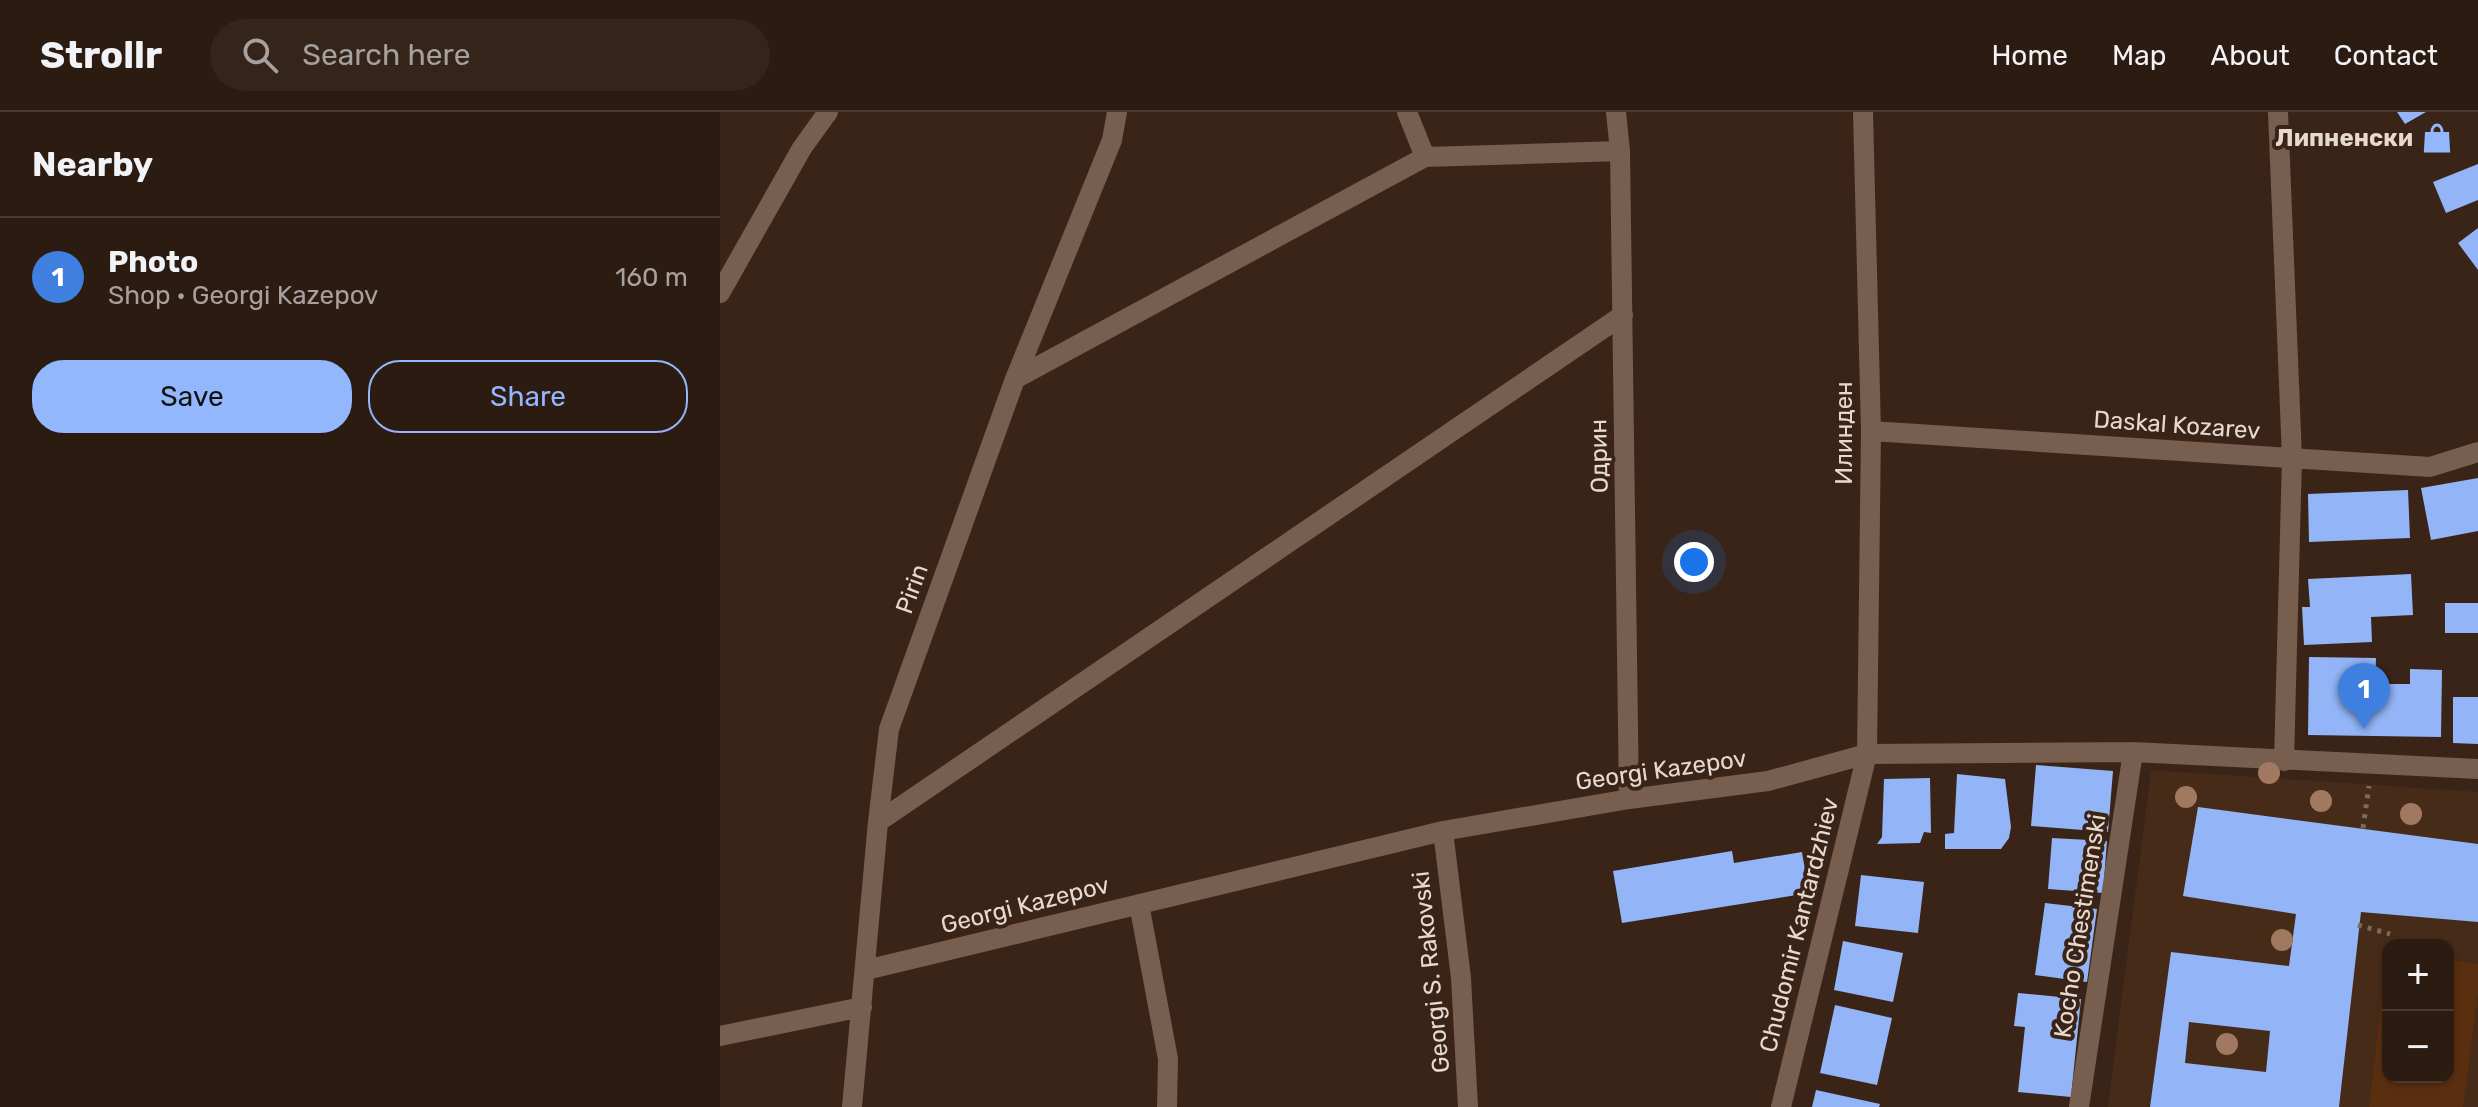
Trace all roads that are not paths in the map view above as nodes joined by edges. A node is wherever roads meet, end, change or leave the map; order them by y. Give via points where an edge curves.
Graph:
1 (828, 112) edge
2 (1117, 112) edge
3 (1407, 112) edge
4 (1616, 112) edge
5 (1863, 112) edge
6 (2278, 112) edge
7 (1620, 151) junction
8 (1425, 157) junction
9 (720, 293) edge
10 (1623, 315) junction
11 (1015, 379) junction
12 (1871, 431) junction
13 (2478, 452) edge
14 (2292, 458) junction
15 (2133, 752) junction
16 (1867, 754) junction
17 (2284, 761) junction
18 (2478, 769) edge
19 (1629, 799) junction
20 (878, 822) junction
21 (1443, 831) junction
22 (1139, 904) junction
23 (866, 970) junction
24 (862, 1007) junction
25 (720, 1036) edge
26 (852, 1107) edge
27 (1167, 1107) edge
28 (1468, 1107) edge
29 (1781, 1107) edge
30 (2079, 1107) edge

1 - 9 street
2 - 11 street, Pirin via 1112,140
3 - 8 street
4 - 7 street, Одрин
5 - 12 street, Илинден
6 - 14 street
7 - 8 street
7 - 10 street, Одрин
8 - 11 street
10 - 19 street, Одрин
10 - 20 street
11 - 20 street, Pirin via 889,729
12 - 14 street, Daskal Kozarev
12 - 16 street, Илинден
13 - 14 street, Daskal Kozarev via 2430,467
14 - 17 street
15 - 16 street, Georgi Kazepov
15 - 17 street, Georgi Kazepov
15 - 30 street, Kocho Chestimenski
16 - 19 street, Georgi Kazepov via 1768,781
16 - 29 street, Chudomir Kantardzhiev
17 - 18 street, Georgi Kazepov
19 - 21 street, Georgi Kazepov
20 - 23 street, Pirin
21 - 22 street, Georgi Kazepov
21 - 28 street, Georgi S. Rakovski via 1461,978
22 - 23 street, Georgi Kazepov
22 - 27 street via 1168,1059
23 - 24 street, Pirin
24 - 25 street
24 - 26 street, Pirin

